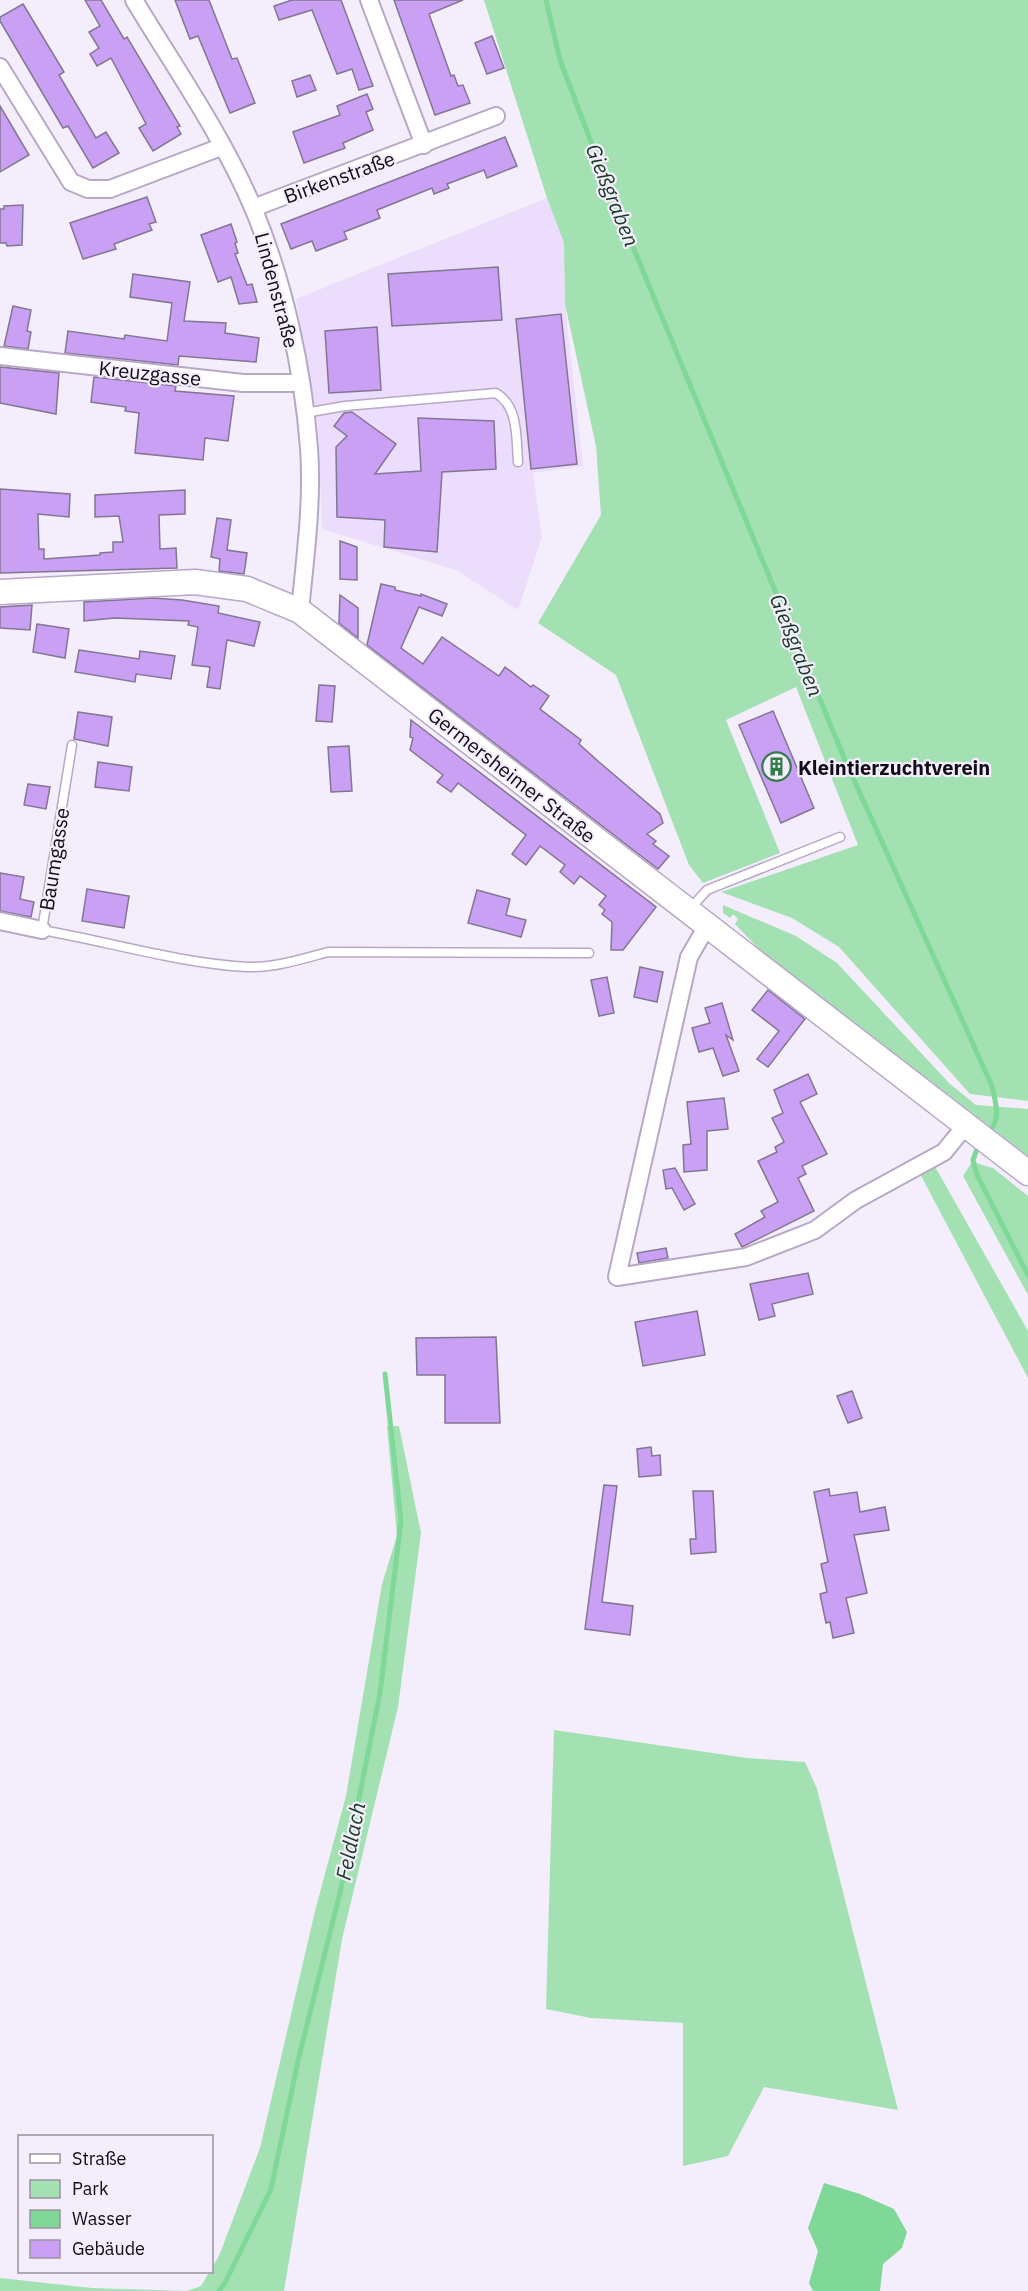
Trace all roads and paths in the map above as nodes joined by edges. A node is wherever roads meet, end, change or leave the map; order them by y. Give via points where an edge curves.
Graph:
1 (134, 0) edge
2 (369, 0) edge
3 (0, 67) edge
4 (496, 116) dead end
5 (424, 145) junction
6 (221, 147) junction
7 (253, 208) junction
8 (0, 356) edge
9 (301, 383) junction
10 (304, 413) junction
11 (518, 462) dead end
12 (0, 592) edge
13 (300, 612) junction
14 (72, 745) dead end
15 (840, 837) dead end
16 (698, 918) junction
17 (0, 921) edge
18 (42, 930) junction
19 (589, 953) dead end
20 (970, 1127) junction
21 (1028, 1173) edge

1 - 6 street, Lindenstraße
2 - 5 street
3 - 6 street via 71,182 88,189 110,189
4 - 5 street, Birkenstraße
5 - 7 street, Birkenstraße
6 - 7 street, Lindenstraße
7 - 9 street, Lindenstraße via 274,268
8 - 9 street, Kreuzgasse via 243,383
9 - 10 street, Lindenstraße
10 - 11 lane via 330,407 496,393 506,399 514,418
10 - 13 street, Lindenstraße via 309,450 308,527
12 - 13 street, Germersheimer Straße via 215,584 247,589
13 - 16 street, Germersheimer Straße
14 - 18 lane, Baumgasse
15 - 16 lane via 706,890
16 - 20 street, Germersheimer Straße
16 - 20 street via 617,1277 746,1257 815,1230 856,1200 944,1152
17 - 18 street, Baumgasse
18 - 19 lane via 248,967 289,963 328,952
20 - 21 street, Germersheimer Straße

